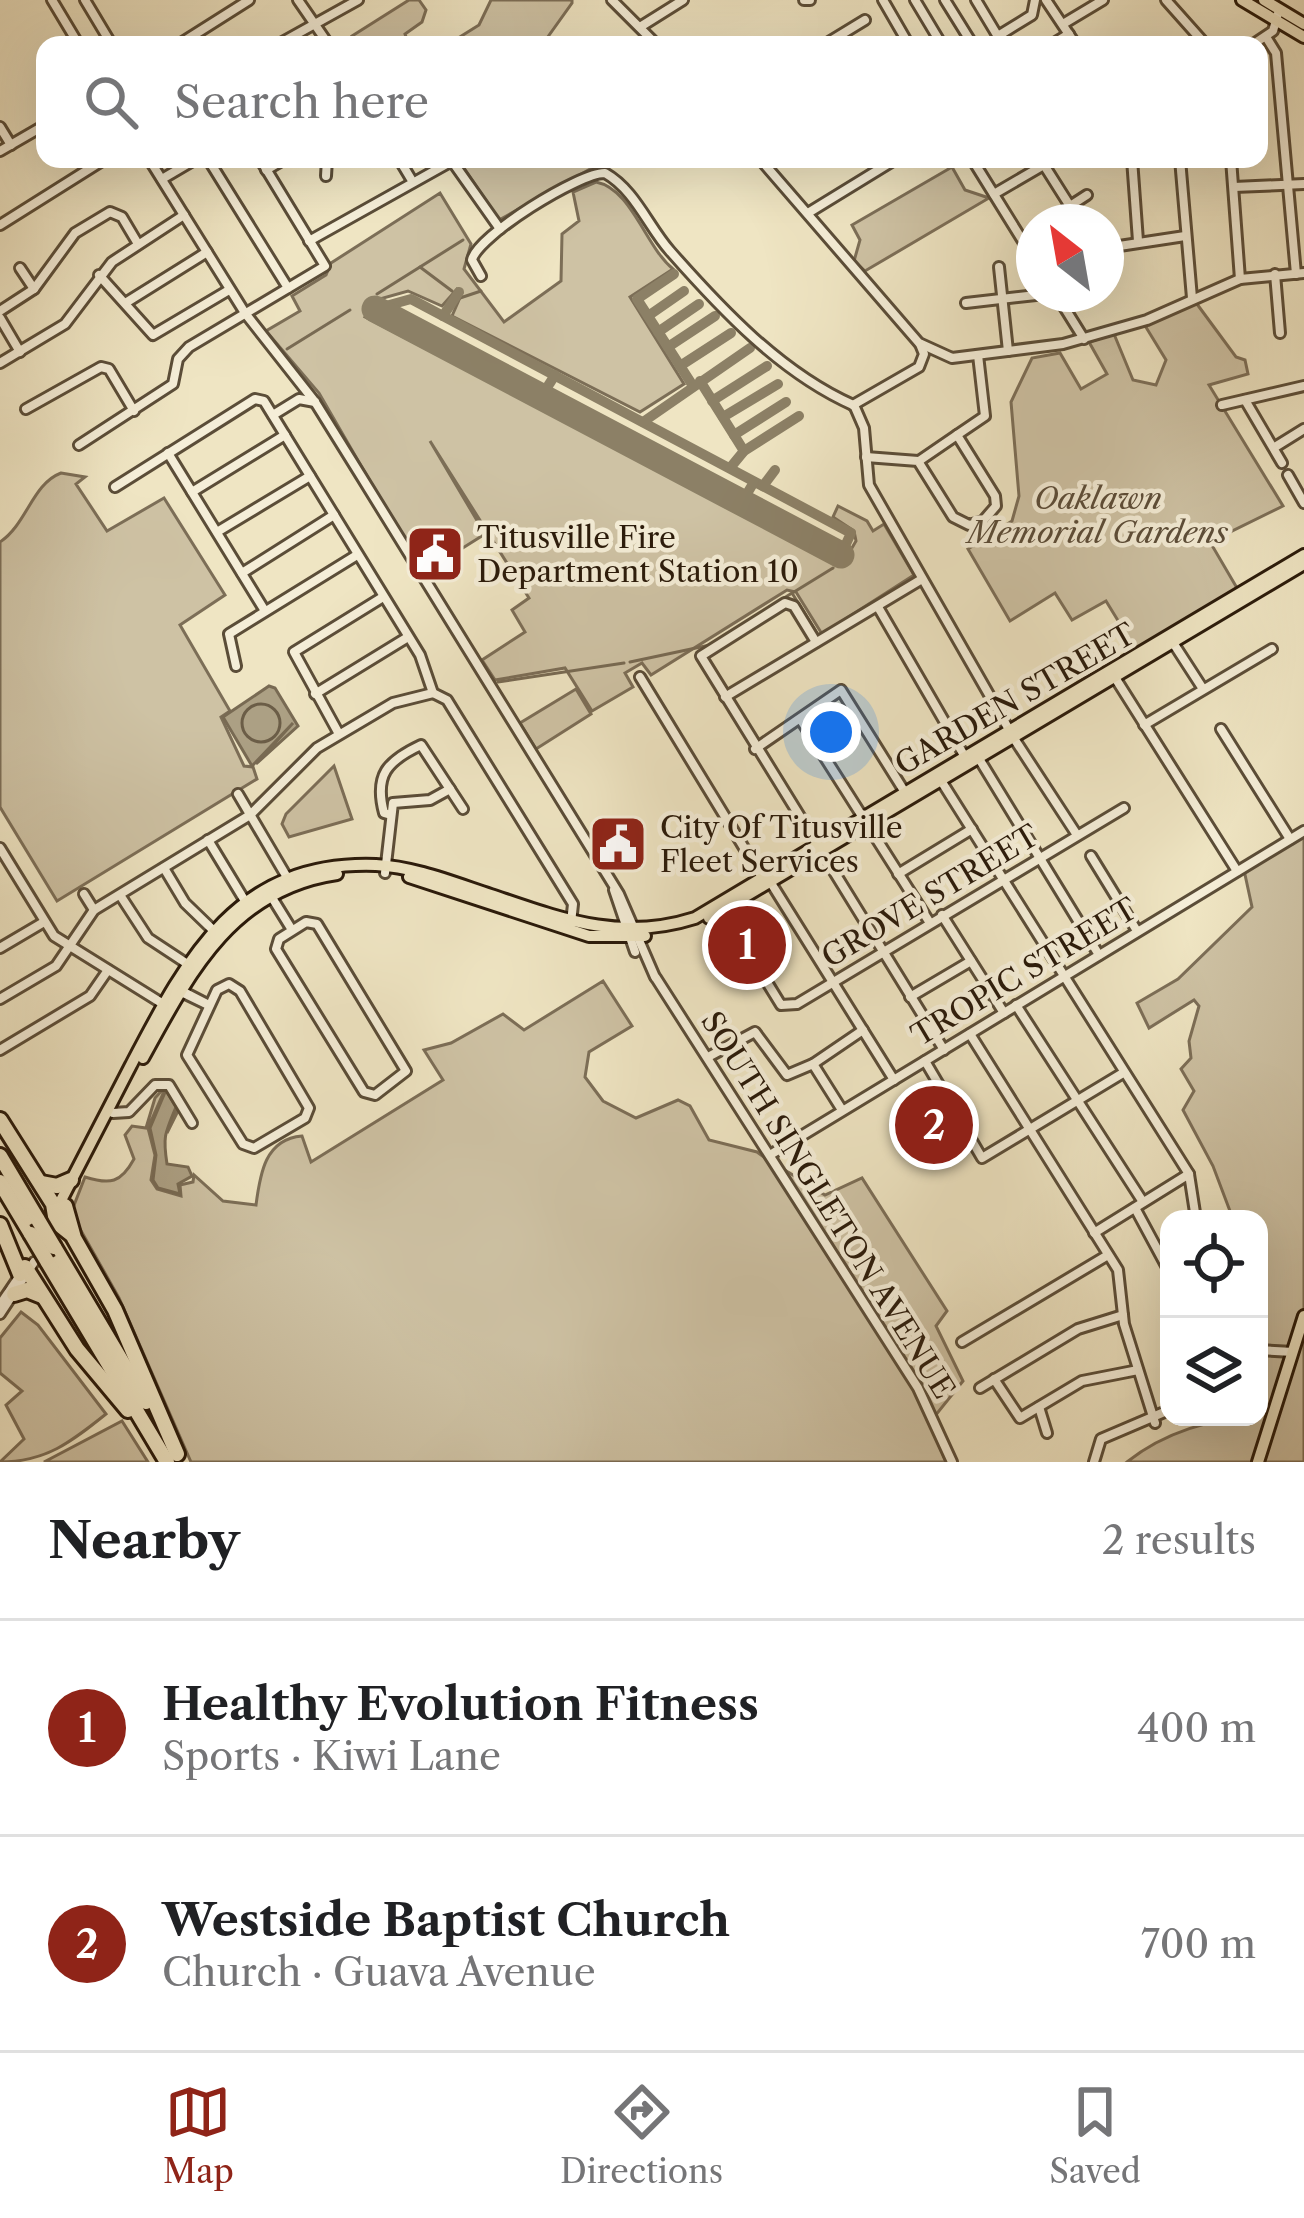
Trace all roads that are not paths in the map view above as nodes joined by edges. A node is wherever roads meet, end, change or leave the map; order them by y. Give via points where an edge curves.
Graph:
1 (52, 0) edge
2 (85, 0) edge
3 (298, 0) edge
4 (358, 0) edge
5 (612, 0) edge
6 (683, 0) edge
7 (883, 0) edge
8 (915, 0) edge
9 (945, 0) edge
10 (995, 0) edge
11 (1035, 0) edge
12 (1046, 0) edge
13 (1103, 0) edge
14 (1166, 0) edge
15 (1242, 0) edge
16 (1264, 0) edge
17 (243, 2) edge
18 (978, 4) edge
19 (1278, 15) junction
20 (865, 20) dead end
21 (1063, 24) junction
22 (1304, 24) edge
23 (314, 26) junction
24 (640, 27) junction
25 (1069, 34) joint
26 (74, 36) edge
27 (107, 36) edge
28 (192, 36) edge
29 (295, 36) edge
30 (321, 36) edge
31 (648, 36) edge
32 (839, 36) edge
33 (904, 36) edge
34 (937, 36) edge
35 (967, 36) edge
36 (998, 36) edge
37 (1007, 36) edge
38 (1066, 36) edge
39 (1198, 36) edge
40 (1267, 36) edge
41 (1304, 37) edge
42 (1268, 41) edge
43 (0, 127) edge
44 (36, 130) edge
45 (11, 145) junction
46 (0, 151) edge
47 (91, 168) edge
48 (154, 168) edge
49 (181, 168) edge
50 (214, 168) edge
51 (269, 168) edge
52 (326, 168) edge
53 (404, 168) edge
54 (432, 168) edge
55 (462, 168) edge
56 (768, 168) edge
57 (881, 168) edge
58 (977, 168) edge
59 (1037, 168) edge
60 (1052, 168) edge
61 (1133, 168) edge
62 (1181, 168) edge
63 (1232, 168) edge
64 (266, 170) joint
65 (326, 176) dead end
66 (162, 179) junction
67 (411, 179) junction
68 (1304, 184) edge
69 (1288, 185) junction
70 (1234, 187) junction
71 (993, 195) junction
72 (1087, 195) dead end
73 (1069, 204) edge
74 (1073, 204) edge
75 (808, 213) junction
76 (184, 215) junction
77 (0, 224) edge
78 (500, 229) junction
79 (1016, 231) edge
80 (1186, 236) junction
81 (309, 241) junction
82 (1138, 241) junction
83 (138, 244) junction
84 (1124, 244) edge
85 (207, 252) junction
86 (999, 267) dead end
87 (20, 268) dead end
88 (1300, 273) edge
89 (1275, 274) junction
90 (99, 275) junction
91 (482, 276) dead end
92 (1240, 279) junction
93 (288, 288) junction
94 (34, 289) junction
95 (229, 290) junction
96 (1016, 298) edge
97 (1192, 298) junction
98 (1004, 299) junction
99 (127, 302) junction
100 (965, 303) dead end
101 (1067, 312) edge
102 (244, 314) junction
103 (0, 315) edge
104 (1280, 333) dead end
105 (1084, 339) junction
106 (920, 343) junction
107 (1008, 351) junction
108 (20, 352) junction
109 (978, 356) junction
110 (952, 358) junction
111 (0, 363) edge
112 (919, 367) junction
113 (303, 386) junction
114 (1304, 386) edge
115 (299, 399) junction
116 (1245, 400) junction
117 (315, 402) junction
118 (854, 405) junction
119 (1222, 405) dead end
120 (26, 409) dead end
121 (134, 411) junction
122 (273, 415) junction
123 (1304, 429) edge
124 (285, 435) junction
125 (957, 435) junction
126 (79, 445) dead end
127 (1274, 447) junction
128 (168, 453) junction
129 (866, 457) junction
130 (919, 461) junction
131 (1282, 463) dead end
132 (1288, 475) dead end
133 (310, 476) junction
134 (115, 487) dead end
135 (192, 492) junction
136 (1304, 503) edge
137 (334, 515) junction
138 (217, 532) junction
139 (357, 555) junction
140 (1304, 555) edge
141 (1304, 564) edge
142 (242, 573) junction
143 (1274, 578) junction
144 (922, 579) junction
145 (383, 597) junction
146 (878, 607) junction
147 (266, 611) junction
148 (408, 637) junction
149 (1172, 640) junction
150 (816, 642) junction
151 (1272, 649) dead end
152 (236, 666) dead end
153 (1112, 674) junction
154 (640, 677) dead end
155 (1203, 689) junction
156 (433, 693) junction
157 (315, 694) junction
158 (725, 697) junction
159 (801, 720) junction
160 (1144, 725) junction
161 (1221, 729) dead end
162 (1012, 732) junction
163 (339, 734) junction
164 (755, 749) junction
165 (971, 757) junction
166 (938, 777) junction
167 (450, 789) junction
168 (238, 794) dead end
169 (907, 795) junction
170 (1124, 808) dead end
171 (463, 809) dead end
172 (250, 815) junction
173 (391, 815) junction
174 (864, 821) junction
175 (972, 829) junction
176 (1304, 831) edge
177 (1077, 835) junction
178 (1290, 839) junction
179 (208, 840) junction
180 (0, 848) edge
181 (816, 851) junction
182 (1042, 856) junction
183 (1091, 856) dead end
184 (164, 868) junction
185 (385, 870) junction
186 (1237, 872) junction
187 (898, 874) junction
188 (1003, 878) junction
189 (767, 881) junction
190 (290, 883) junction
191 (268, 892) junction
192 (84, 894) dead end
193 (120, 895) junction
194 (501, 903) junction
195 (248, 905) junction
196 (94, 910) junction
197 (942, 915) junction
198 (44, 922) junction
199 (571, 922) junction
200 (930, 923) junction
201 (292, 930) junction
202 (1137, 932) junction
203 (216, 933) junction
204 (631, 934) junction
205 (70, 946) junction
206 (0, 948) edge
207 (882, 953) junction
208 (1099, 955) junction
209 (970, 961) junction
210 (189, 965) junction
211 (757, 966) dead end
212 (108, 970) junction
213 (1065, 976) junction
214 (833, 982) junction
215 (175, 988) junction
216 (910, 997) junction
217 (0, 999) edge
218 (209, 1005) junction
219 (166, 1006) junction
220 (1016, 1006) junction
221 (1004, 1013) junction
222 (863, 1030) junction
223 (970, 1034) junction
224 (0, 1050) edge
225 (944, 1050) junction
226 (708, 1057) junction
227 (925, 1061) junction
228 (813, 1064) junction
229 (1124, 1073) junction
230 (894, 1080) junction
231 (1077, 1100) junction
232 (842, 1110) junction
233 (113, 1113) junction
234 (0, 1120) edge
235 (192, 1123) dead end
236 (1031, 1128) junction
237 (100, 1132) junction
238 (770, 1155) junction
239 (0, 1156) edge
240 (1189, 1174) junction
241 (71, 1180) junction
242 (0, 1183) edge
243 (40, 1183) junction
244 (1139, 1205) junction
245 (1195, 1210) edge
246 (49, 1220) junction
247 (4, 1232) edge
248 (1094, 1233) junction
249 (1160, 1251) edge
250 (1108, 1255) junction
251 (34, 1264) junction
252 (14, 1294) junction
253 (42, 1296) junction
254 (0, 1305) edge
255 (0, 1314) edge
256 (1123, 1315) junction
257 (1304, 1316) edge
258 (962, 1342) dead end
259 (1268, 1351) edge
260 (1293, 1352) junction
261 (1138, 1370) junction
262 (994, 1379) junction
263 (980, 1388) dead end
264 (1039, 1407) junction
265 (1160, 1415) edge
266 (1154, 1419) junction
267 (1047, 1433) dead end
268 (158, 1447) junction
269 (175, 1459) edge
270 (952, 1462) edge
271 (1094, 1462) edge
272 (1258, 1462) edge

1 - 26 street
2 - 27 street
3 - 23 street
4 - 23 street
5 - 24 street
6 - 24 street
7 - 33 street
8 - 34 street
9 - 35 street
10 - 18 street
11 - 37 street via 1032,15
12 - 21 street
13 - 21 street
14 - 39 street
15 - 19 main road
16 - 19 main road
17 - 28 street
18 - 36 street
19 - 22 main road
19 - 40 street
19 - 41 main road
20 - 32 street
21 - 25 street
23 - 29 street
23 - 30 street
24 - 31 street
25 - 38 street
42 - 69 street via 1276,53
43 - 45 street
44 - 45 street
45 - 46 street
47 - 77 street
48 - 66 street, SOUTH SINGLETON AVENUE
49 - 66 street
50 - 93 street
51 - 64 street
52 - 65 street
53 - 67 street
54 - 67 street
55 - 78 street
56 - 75 street
57 - 75 street
58 - 71 street
59 - 71 street
60 - 73 street
61 - 82 street
62 - 80 street
63 - 70 street
64 - 81 street
66 - 76 street, SOUTH SINGLETON AVENUE
67 - 81 street
68 - 69 street
69 - 70 street
69 - 88 street
70 - 92 street
71 - 79 street
72 - 74 street
75 - 106 street
76 - 83 street
76 - 85 street, SOUTH SINGLETON AVENUE
78 - 91 street via 475,248
78 - 118 street via 580,178 605,173 791,373
80 - 82 street
80 - 97 street
81 - 93 street via 325,266
82 - 84 street
83 - 90 street
83 - 94 street via 110,212 75,233
85 - 95 street, SOUTH SINGLETON AVENUE
85 - 99 street
86 - 98 street
87 - 94 street
88 - 89 street
89 - 92 street
89 - 104 street
90 - 99 street
90 - 108 street via 65,324
92 - 97 street
93 - 102 street
94 - 103 street
95 - 99 street via 153,335
95 - 102 street, SOUTH SINGLETON AVENUE
96 - 98 street
97 - 105 street
98 - 100 street
98 - 107 street
101 - 105 street
102 - 113 street, SOUTH SINGLETON AVENUE
102 - 121 street via 188,347 173,384
103 - 108 street
105 - 107 street
106 - 110 street
106 - 112 street
107 - 109 street
108 - 111 street
109 - 110 street
109 - 125 street via 985,416
110 - 112 street
112 - 118 street
113 - 115 street
113 - 117 street, SOUTH SINGLETON AVENUE
114 - 116 street
115 - 117 street
115 - 122 street
116 - 119 street
116 - 127 street
117 - 204 street, SOUTH SINGLETON AVENUE via 614,890
118 - 129 street
120 - 121 street via 101,367
121 - 126 street
122 - 124 street
122 - 128 street via 255,399
123 - 127 street
124 - 133 street
124 - 135 street
125 - 130 street
125 - 130 street via 995,496 982,521 953,517
127 - 131 street
128 - 134 street
128 - 135 street
129 - 130 street
129 - 144 street via 868,484
132 - 136 street
133 - 137 street
133 - 138 street
135 - 138 street
137 - 139 street
137 - 142 street
138 - 142 street
139 - 145 street
139 - 147 street
140 - 143 main road, GARDEN STREET
141 - 143 main road, GARDEN STREET
142 - 147 street
143 - 149 main road, GARDEN STREET
144 - 146 street
144 - 162 street
145 - 148 street
145 - 157 street via 294,652
146 - 150 street
146 - 165 street
147 - 152 street via 229,634
148 - 156 street
148 - 157 street
149 - 153 main road, GARDEN STREET
149 - 155 street
150 - 158 street
150 - 158 street via 790,602 701,656
151 - 155 street
153 - 160 street
153 - 162 main road, GARDEN STREET
154 - 189 street
155 - 160 street
156 - 163 street via 393,703
156 - 199 street via 448,700 573,904
157 - 163 street
158 - 164 street
159 - 164 street
159 - 169 street via 841,690
159 - 174 street
160 - 186 street
161 - 178 street
162 - 165 main road, GARDEN STREET
162 - 177 street
163 - 172 street
164 - 181 street
165 - 166 main road, GARDEN STREET
165 - 182 street
166 - 169 main road, GARDEN STREET
166 - 175 street
167 - 171 street
167 - 173 street via 430,800 393,802
167 - 173 street via 418,746 380,776 382,806
168 - 172 street
169 - 174 main road, GARDEN STREET
170 - 177 street, GROVE STREET
172 - 179 street
172 - 190 street
173 - 185 street
174 - 181 main road, GARDEN STREET
174 - 187 street
175 - 187 street
175 - 188 street
176 - 178 street, TROPIC STREET
177 - 182 street, GROVE STREET
178 - 186 street, TROPIC STREET
179 - 184 street
179 - 195 street
180 - 198 street
181 - 189 main road, GARDEN STREET
181 - 207 street
182 - 188 street, GROVE STREET
182 - 208 street
183 - 202 street
184 - 193 street
184 - 203 street
185 - 190 main road, GARDEN STREET via 320,869
185 - 194 main road, GARDEN STREET
185 - 194 main road, GARDEN STREET
186 - 202 street, TROPIC STREET
187 - 200 street
188 - 197 street, GROVE STREET
188 - 213 street
189 - 204 main road, GARDEN STREET via 695,918
189 - 214 street
190 - 191 main road, GARDEN STREET
191 - 195 main road, GARDEN STREET
191 - 201 street
192 - 196 street
193 - 196 street
193 - 210 street via 148,938
194 - 199 main road, GARDEN STREET
194 - 204 main road, GARDEN STREET via 589,936
195 - 203 main road, GARDEN STREET
196 - 205 street
197 - 200 street, GROVE STREET
197 - 209 street
198 - 205 street
198 - 206 street
199 - 204 main road, GARDEN STREET
200 - 207 street, GROVE STREET
201 - 201 street via 276,949 364,1092 375,1095 404,1077 317,924
202 - 208 street, TROPIC STREET
203 - 210 main road, GARDEN STREET
204 - 226 street, SOUTH SINGLETON AVENUE
205 - 212 street
205 - 217 street via 56,967
207 - 214 street, GROVE STREET
207 - 216 street
208 - 213 street, TROPIC STREET
209 - 216 street
209 - 221 street
210 - 215 main road, GARDEN STREET
211 - 214 street, GROVE STREET via 781,1005
212 - 219 street
212 - 224 street via 90,996
213 - 220 street, TROPIC STREET
213 - 229 street
214 - 222 street
215 - 218 street
215 - 219 main road, GARDEN STREET
216 - 225 street
218 - 218 street via 188,1055 242,1144 257,1148 305,1118 308,1102 237,988 220,987
219 - 233 main road, GARDEN STREET
219 - 237 main road, GARDEN STREET
220 - 221 street, TROPIC STREET
220 - 231 street
221 - 223 street, TROPIC STREET
222 - 228 street
222 - 230 street
223 - 225 street, TROPIC STREET
223 - 236 street
225 - 227 street, TROPIC STREET
226 - 228 street via 751,1032 787,1076
226 - 238 street, SOUTH SINGLETON AVENUE
227 - 230 street, TROPIC STREET
227 - 236 street via 982,1158
228 - 232 street
229 - 231 street
229 - 240 street
230 - 232 street, TROPIC STREET
231 - 236 street
231 - 244 street
232 - 238 street, TROPIC STREET
233 - 235 street via 129,1112 155,1085 169,1085
233 - 237 main road, GARDEN STREET
234 - 243 highway
236 - 248 street
237 - 241 main road, GARDEN STREET
237 - 246 main road, GARDEN STREET
238 - 270 street, SOUTH SINGLETON AVENUE via 918,1388
239 - 246 highway
240 - 244 street
240 - 245 street
241 - 243 highway
241 - 246 main road, GARDEN STREET
242 - 246 highway
243 - 246 highway
244 - 248 street
244 - 249 street
246 - 251 highway, bridge
246 - 251 main road, GARDEN STREET
246 - 269 highway via 74,1238 115,1310
247 - 251 highway
248 - 250 street
250 - 256 street via 1124,1291
250 - 258 street
251 - 252 street, GARDEN STREET
251 - 253 highway
251 - 254 street, GARDEN STREET
251 - 268 highway
251 - 269 highway
252 - 253 highway
252 - 255 street, GARDEN STREET
253 - 268 highway
256 - 261 street
256 - 262 street via 1078,1329
257 - 260 main road
259 - 260 street
260 - 272 main road
261 - 264 street via 1091,1377
261 - 266 street
262 - 263 street
262 - 264 street via 1016,1417
264 - 267 street
265 - 266 street
266 - 271 street via 1101,1438
268 - 269 highway

